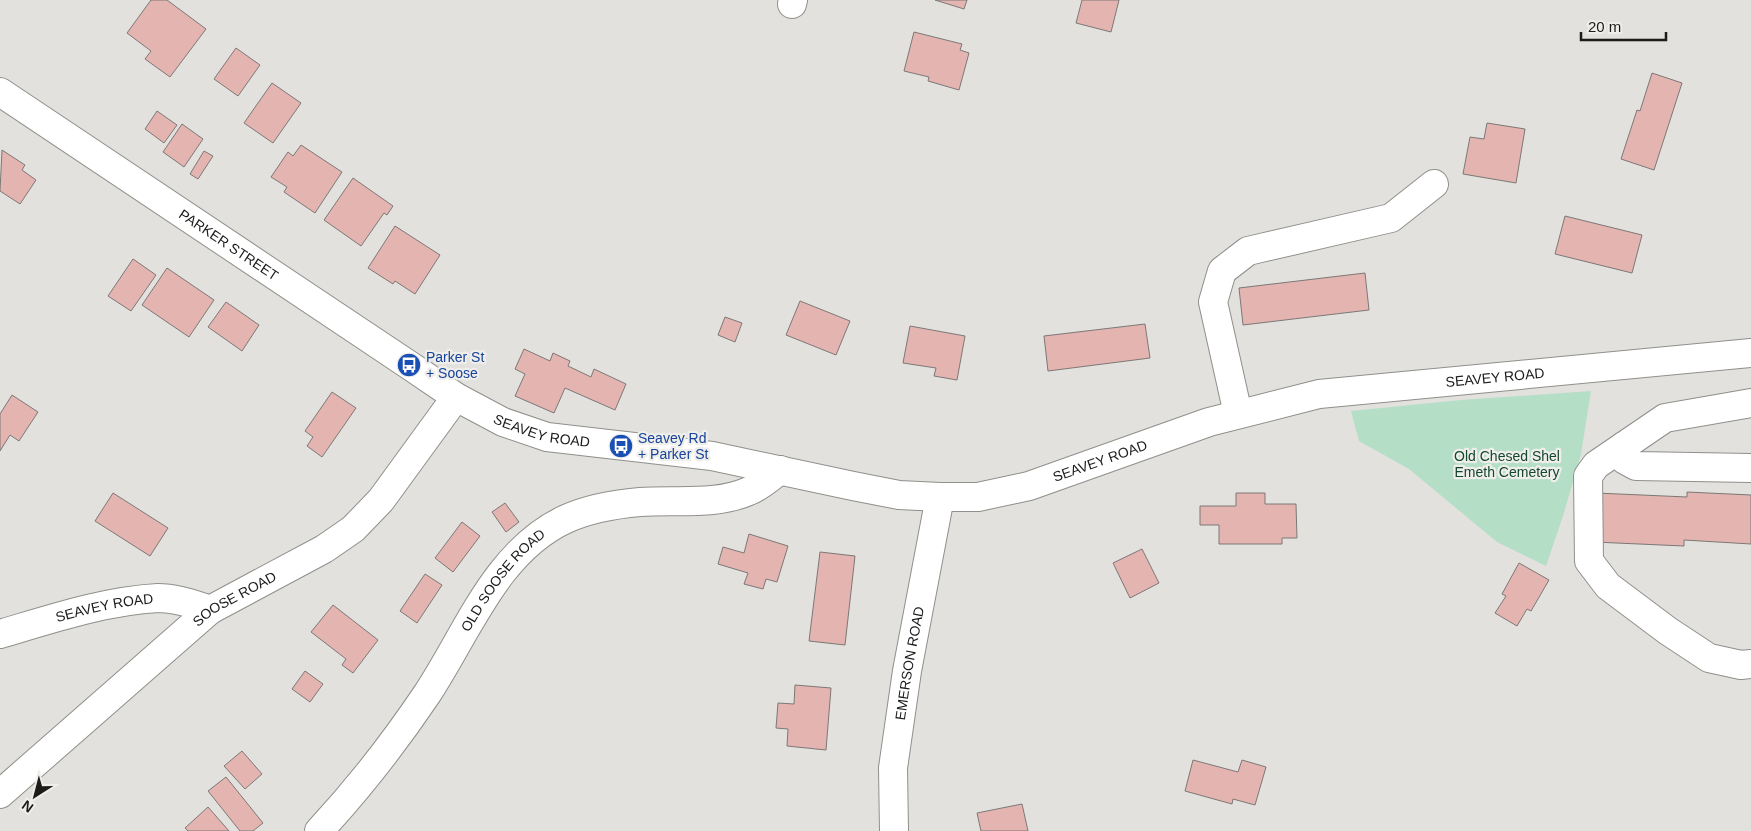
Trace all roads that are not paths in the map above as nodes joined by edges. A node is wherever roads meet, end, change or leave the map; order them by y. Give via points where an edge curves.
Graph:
1 (0, 92) edge
2 (1434, 184) dead end
3 (1751, 353) edge
4 (456, 397) junction
5 (1751, 403) edge
6 (1238, 414) junction
7 (1624, 446) junction
8 (1751, 468) edge
9 (780, 470) junction
10 (940, 497) junction
11 (210, 610) junction
12 (0, 634) edge
13 (1751, 664) edge
14 (0, 794) edge
15 (319, 831) edge
16 (894, 831) edge

1 - 4 street, PARKER STREET
2 - 6 street via 1392,218 1248,251 1222,271 1213,302
3 - 6 street, SEAVEY ROAD via 1319,394
4 - 9 street, SEAVEY ROAD via 502,422 547,437 712,456
4 - 11 street, SOOSE ROAD via 381,500 354,529 324,549
5 - 7 street via 1665,418
6 - 10 street, SEAVEY ROAD via 1029,486 978,497
7 - 8 street via 1625,460 1636,466
7 - 13 street via 1596,465 1588,476 1589,562 1608,586 1709,658
9 - 10 street, SEAVEY ROAD via 899,495
9 - 15 street, OLD SOOSE ROAD via 750,491 713,500 639,502 606,508 567,519 537,537 518,553 483,600 428,693 382,758
10 - 16 street, EMERSON ROAD via 906,671 893,768
11 - 12 street, SEAVEY ROAD via 187,602 159,598 80,610
11 - 14 street, SOOSE ROAD

